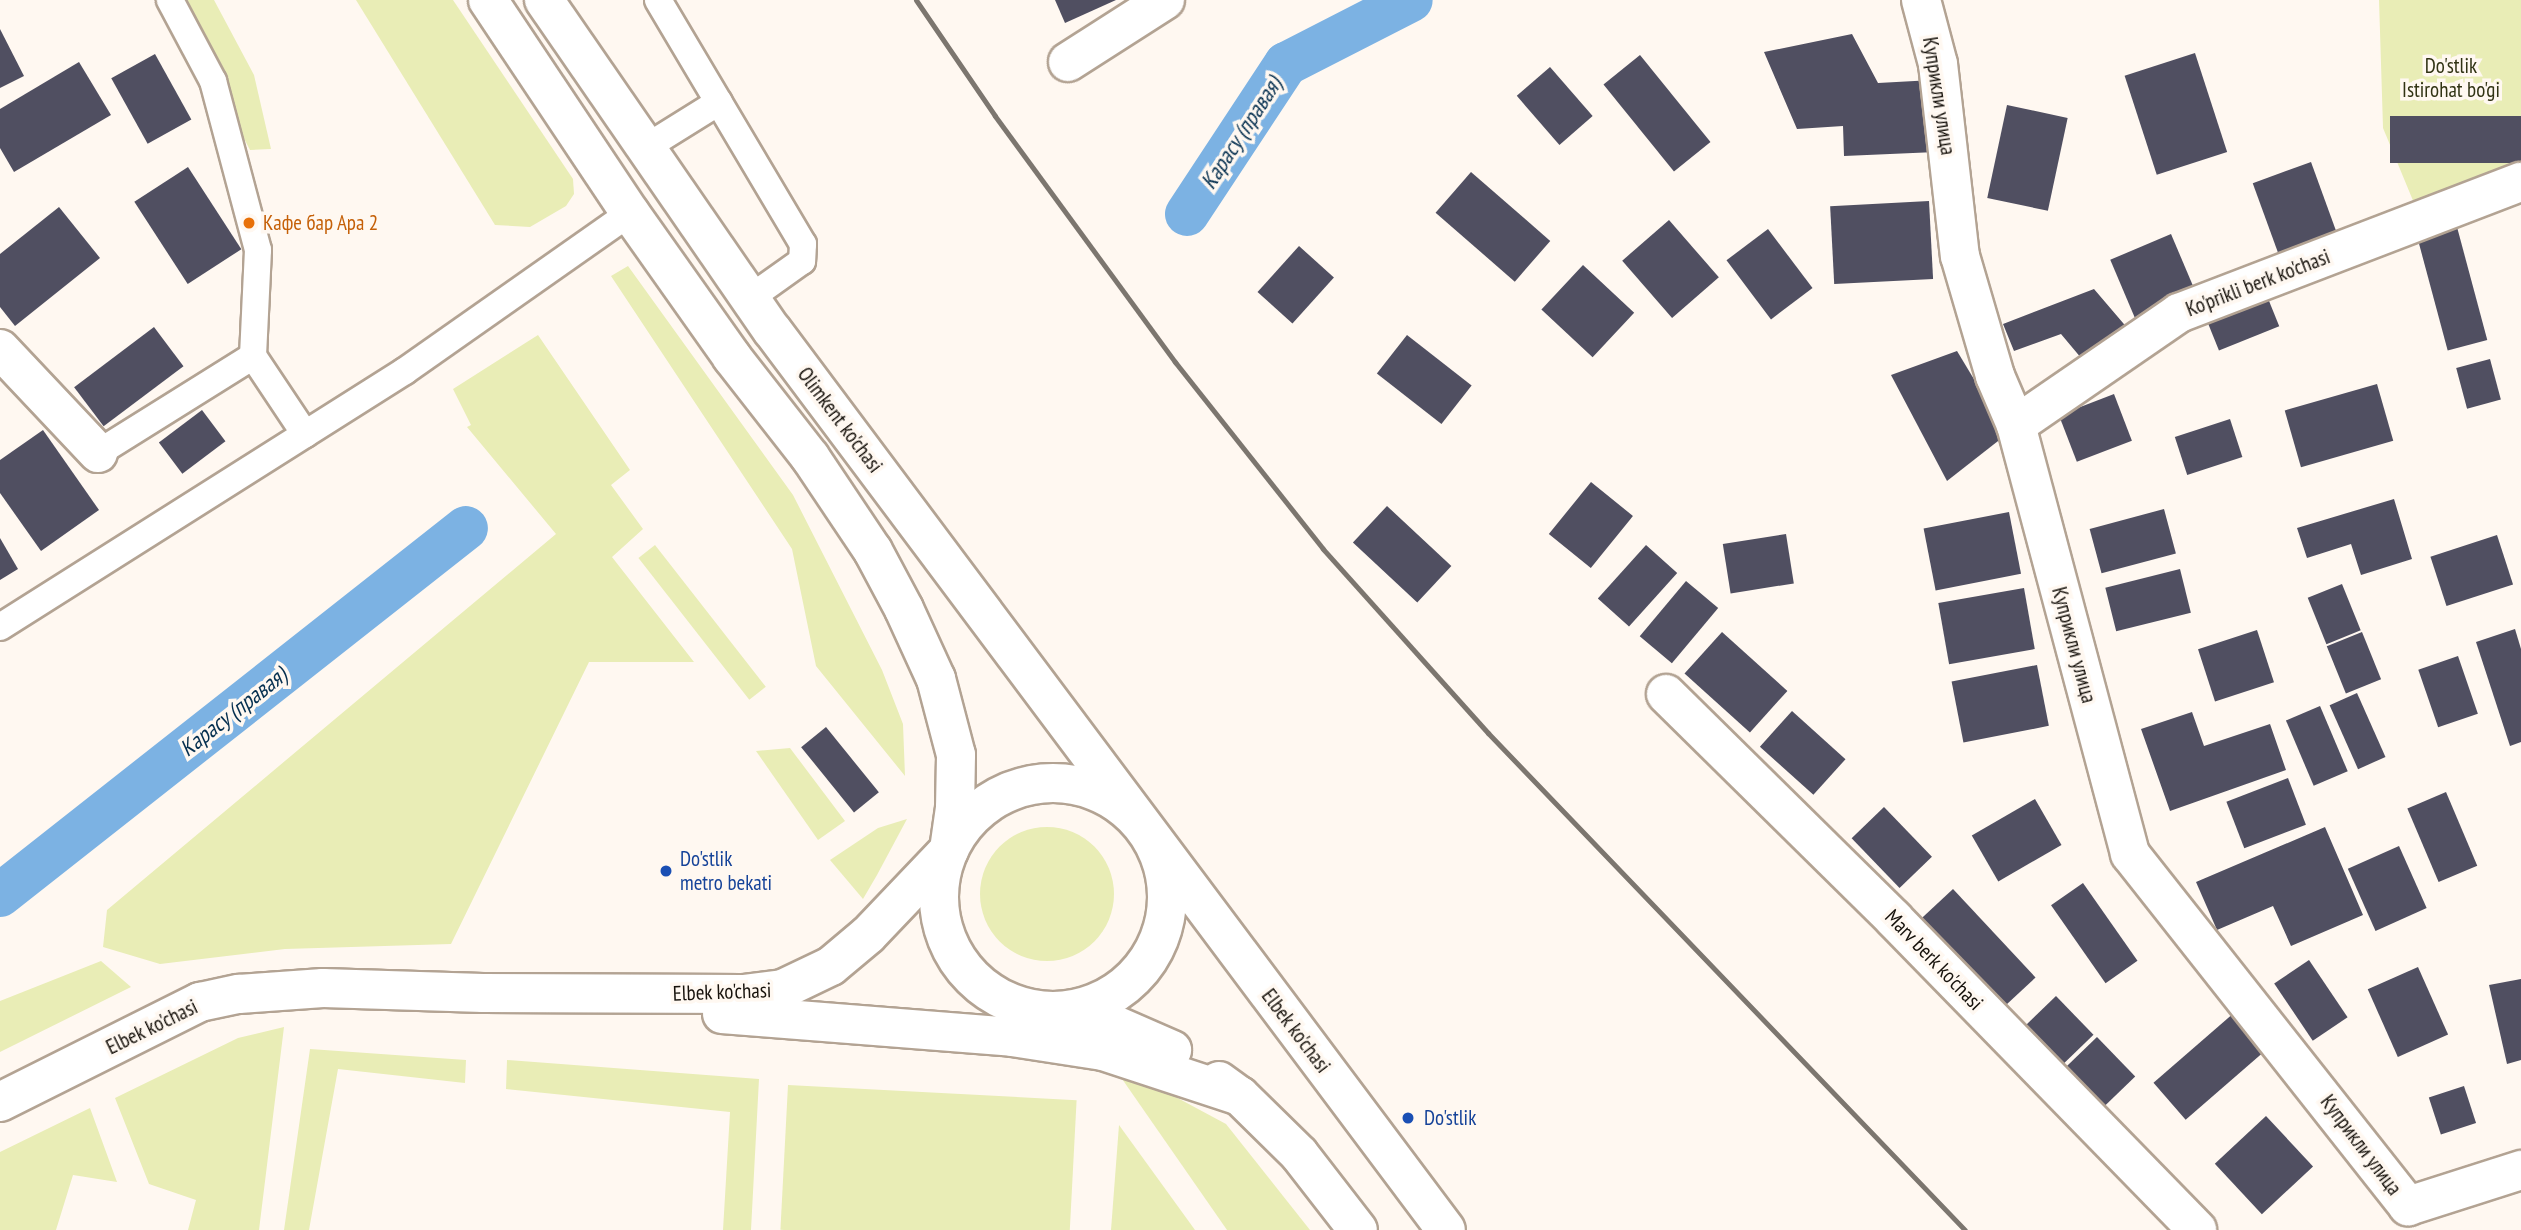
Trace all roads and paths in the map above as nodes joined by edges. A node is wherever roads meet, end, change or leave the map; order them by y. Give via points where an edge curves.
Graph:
1 (170, 0) edge
2 (488, 0) edge
3 (544, 0) edge
4 (658, 0) edge
5 (1165, 0) edge
6 (1921, 0) edge
7 (1068, 62) dead end
8 (719, 102) junction
9 (645, 148) junction
10 (2521, 182) edge
11 (630, 213) junction
12 (750, 298) junction
13 (0, 349) edge
14 (253, 356) junction
15 (2016, 425) junction
16 (305, 434) junction
17 (97, 453) joint
18 (0, 627) edge
19 (1666, 694) dead end
20 (1147, 832) junction
21 (949, 850) junction
22 (483, 993) junction
23 (1043, 1011) junction
24 (916, 1031) junction
25 (1240, 1096) junction
26 (0, 1102) edge
27 (2521, 1170) edge
28 (1358, 1230) edge
29 (1446, 1230) edge
30 (2197, 1230) edge

1 - 14 lane via 213,81 258,250
2 - 11 main road
3 - 9 main road, Olimkent ko'chasi
4 - 8 lane
5 - 7 main road
6 - 15 main road, Куприкли улица via 1938,64 1960,256 1995,376
8 - 9 lane
8 - 12 lane via 805,253 802,261
9 - 12 main road, Olimkent ko'chasi
10 - 15 main road, Ko'prikli berk ko'chasi via 2179,313
11 - 16 lane via 405,371
11 - 21 main road via 810,457 904,609 936,679 956,755 956,808
12 - 20 main road, Olimkent ko'chasi
13 - 17 main road
14 - 16 lane
14 - 17 lane
15 - 27 main road, Куприкли улица via 2130,854 2408,1206
16 - 18 lane
19 - 30 main road, Marv berk ko'chasi via 1894,919
20 - 21 main road via 1123,807 1093,790 1042,783 994,799 967,821
20 - 23 main road via 1164,868 1167,907 1146,963 1101,1000
20 - 29 main road, Elbek ko'chasi
21 - 22 main road, Elbek ko'chasi via 868,935 831,966 783,989 743,994
21 - 23 main road via 939,903 954,955 992,993
22 - 24 main road, Elbek ko'chasi
22 - 26 main road, Elbek ko'chasi via 290,989 200,1002
23 - 24 main road, Elbek ko'chasi
23 - 25 main road, Elbek ko'chasi via 1108,1022 1143,1036 1180,1054
24 - 25 main road, Elbek ko'chasi via 1012,1037 1104,1051
25 - 28 main road, Elbek ko'chasi via 1298,1154

